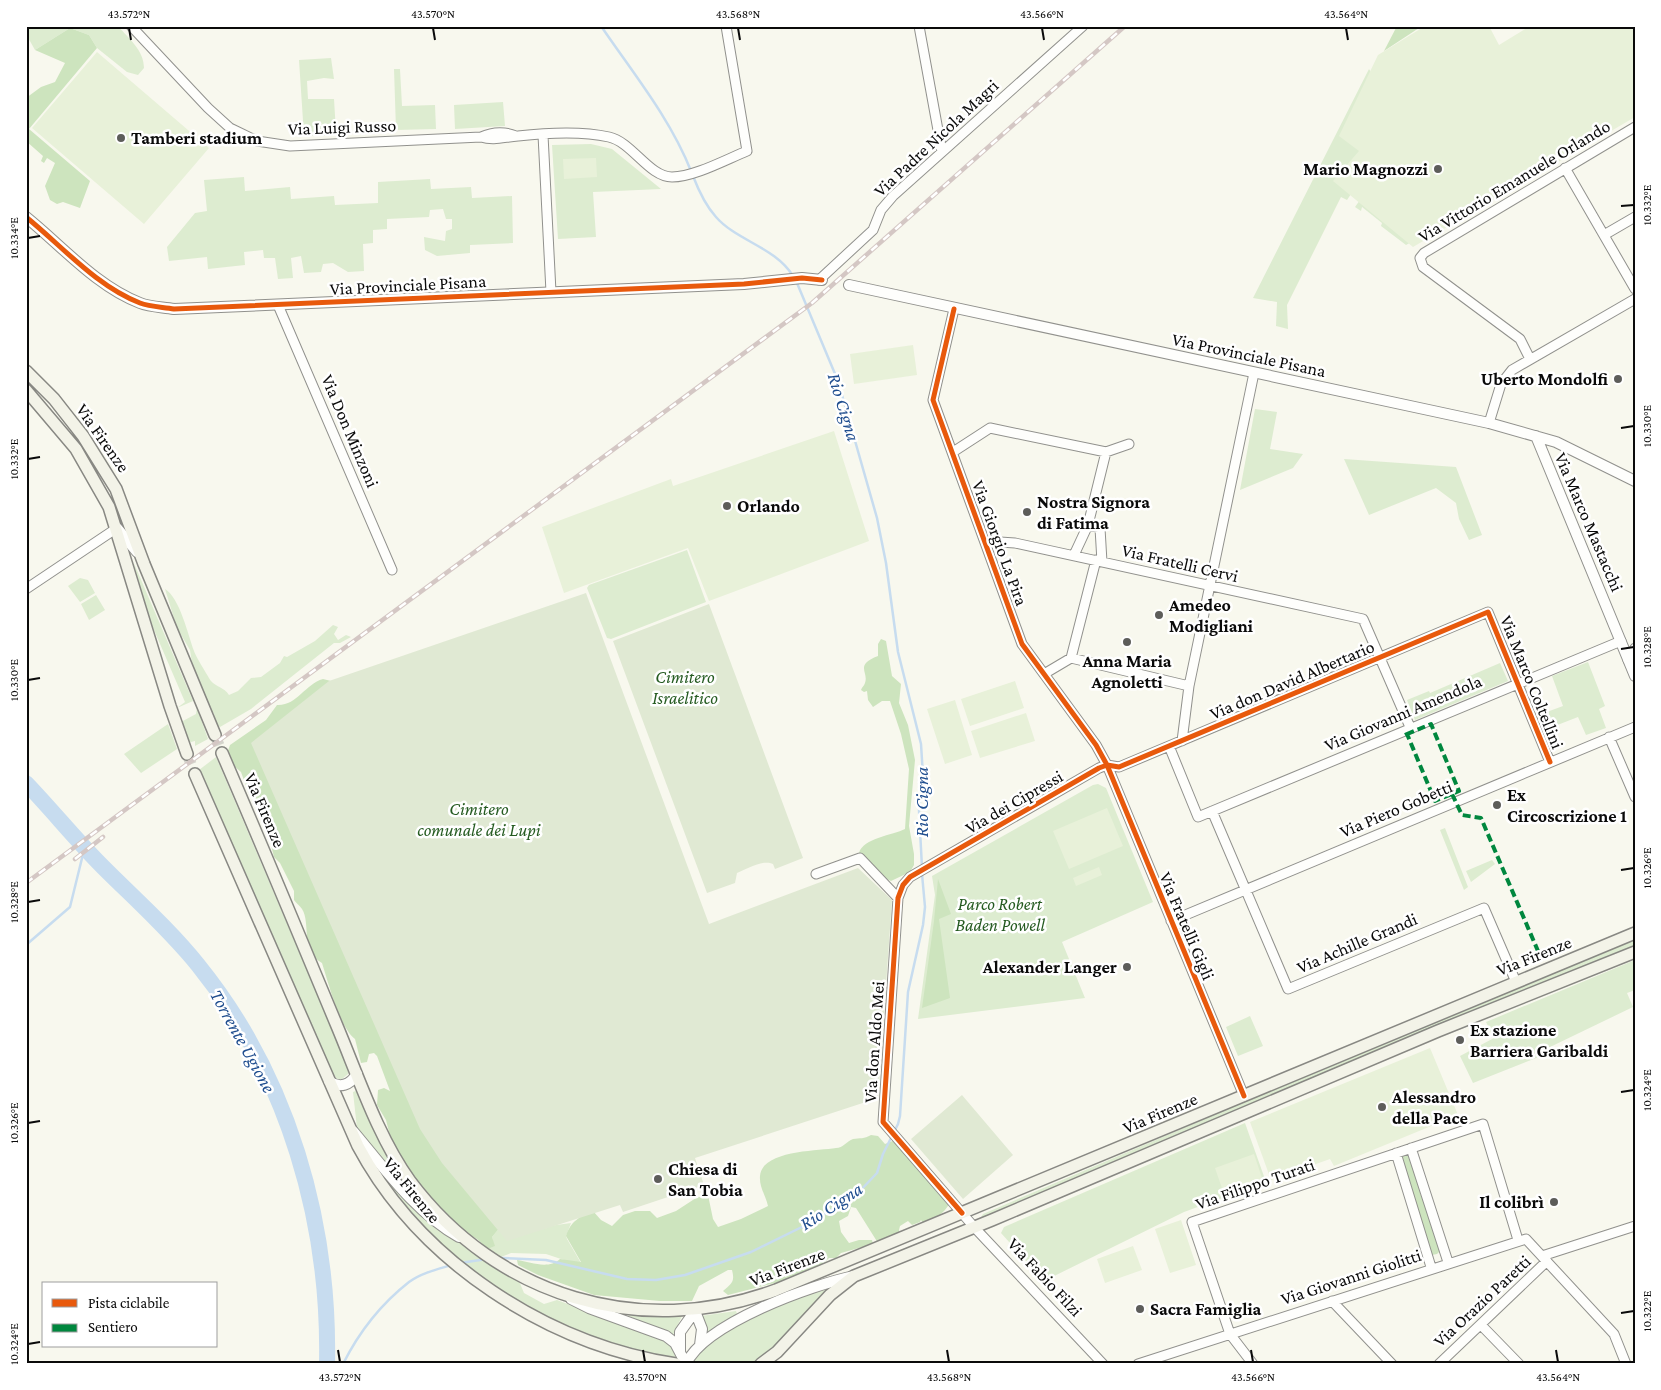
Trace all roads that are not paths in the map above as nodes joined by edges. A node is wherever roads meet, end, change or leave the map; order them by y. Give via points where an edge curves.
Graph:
1 (131, 26) edge
2 (726, 26) edge
3 (920, 26) edge
4 (1083, 26) edge
5 (1635, 127) edge
6 (543, 135) junction
7 (942, 152) junction
8 (1565, 168) junction
9 (26, 217) edge
10 (1635, 217) edge
11 (1604, 235) junction
12 (820, 280) joint
13 (849, 285) dead end
14 (1635, 289) edge
15 (551, 292) junction
16 (1635, 299) edge
17 (278, 305) junction
18 (954, 309) junction
19 (1530, 359) junction
20 (26, 371) edge
21 (1254, 373) junction
22 (26, 390) edge
23 (1489, 423) junction
24 (1536, 436) junction
25 (1129, 444) dead end
26 (953, 452) junction
27 (1106, 452) junction
28 (1635, 481) edge
29 (1088, 525) junction
30 (117, 528) junction
31 (985, 541) junction
32 (1074, 555) junction
33 (1099, 561) junction
34 (144, 564) junction
35 (392, 570) dead end
36 (1210, 587) junction
37 (26, 589) edge
38 (1488, 612) joint
39 (1621, 641) junction
40 (1635, 648) edge
41 (1071, 658) junction
42 (1380, 658) junction
43 (1628, 660) junction
44 (1044, 674) junction
45 (1635, 676) edge
46 (1517, 683) junction
47 (1190, 686) junction
48 (1410, 727) junction
49 (1635, 727) edge
50 (215, 735) tunnel mouth
51 (1609, 737) junction
52 (1182, 741) junction
53 (1169, 746) junction
54 (222, 753) tunnel mouth
55 (187, 754) tunnel mouth
56 (1550, 762) junction
57 (1107, 765) junction
58 (195, 774) tunnel mouth
59 (1635, 797) edge
60 (1212, 811) junction
61 (816, 874) dead end
62 (910, 877) joint
63 (1246, 890) junction
64 (898, 898) junction
65 (1171, 921) junction
66 (1635, 933) edge
67 (1635, 952) edge
68 (1516, 982) junction
69 (357, 1074) junction
70 (328, 1081) junction
71 (1244, 1096) junction
72 (350, 1126) junction
73 (1411, 1148) junction
74 (1396, 1153) junction
75 (962, 1213) junction
76 (1635, 1226) edge
77 (974, 1227) junction
78 (1518, 1240) junction
79 (474, 1247) junction
80 (1544, 1259) junction
81 (1448, 1262) junction
82 (1431, 1267) junction
83 (854, 1276) junction
84 (563, 1295) junction
85 (1332, 1300) junction
86 (695, 1311) junction
87 (1481, 1324) junction
88 (1230, 1334) junction
89 (700, 1345) junction
90 (681, 1352) junction
91 (1623, 1362) edge
92 (676, 1364) edge
93 (686, 1364) edge
94 (761, 1364) edge
95 (1103, 1364) edge
96 (1138, 1364) edge
97 (1253, 1364) edge
98 (1392, 1364) edge
99 (1439, 1364) edge
100 (1519, 1364) edge

1 - 6 street, Via Luigi Russo via 208,108 230,128 257,141 290,146 481,137 508,132 516,136
2 - 6 street, Via Luigi Russo via 747,151 670,177 658,173 613,138 585,134
3 - 7 street
4 - 7 street, Via Padre Nicola Magri
5 - 8 street, Via Vittorio Emanuele Orlando
6 - 15 street
7 - 12 street, Via Padre Nicola Magri via 886,202 873,230
8 - 11 street
8 - 19 street, Via Vittorio Emanuele Orlando via 1424,253 1420,260 1422,267 1520,339
9 - 17 street, Via Provinciale Pisana via 116,292 141,304 174,309
10 - 11 street
11 - 14 street
12 - 15 street, Via Provinciale Pisana via 802,278
13 - 18 street, Via Provinciale Pisana
15 - 17 street, Via Provinciale Pisana
16 - 19 street
17 - 35 street, Via Don Minzoni
18 - 21 street, Via Provinciale Pisana
18 - 26 street, Via Giorgio La Pira via 934,400
19 - 23 street via 1512,370 1505,379
20 - 34 main road, Via Firenze via 54,399 95,453 116,489
21 - 23 street, Via Provinciale Pisana
21 - 36 street
22 - 30 main road, Via Firenze via 76,449 103,492
23 - 24 street, Via Provinciale Pisana
24 - 28 street, Via Provinciale Pisana via 1556,442
24 - 39 street, Via Marco Mastacchi
25 - 27 street
26 - 27 street via 990,428
26 - 31 street, Via Giorgio La Pira
27 - 29 street
29 - 32 street
29 - 33 street via 1100,528
30 - 34 street, Via Firenze
30 - 37 street
30 - 55 main road, Via Firenze
31 - 32 street, Via Fratelli Cervi via 1015,542
31 - 44 street, Via Giorgio La Pira via 1022,644
32 - 33 street, Via Fratelli Cervi
33 - 36 street, Via Fratelli Cervi
33 - 41 street
34 - 50 main road, Via Firenze
36 - 42 street, Via Fratelli Cervi via 1363,619
36 - 47 street
38 - 42 street, Via don David Albertario
38 - 46 street, Via Marco Coltellini
39 - 43 street, Via Marco Mastacchi
39 - 46 street, Via Giovanni Amendola
40 - 43 street
41 - 44 street
41 - 47 street
42 - 48 street
42 - 52 street, Via don David Albertario
43 - 45 street, Via Marco Mastacchi
44 - 57 street, Via Giorgio La Pira via 1096,744
46 - 48 street, Via Giovanni Amendola
46 - 56 street, Via Marco Coltellini
47 - 52 street
48 - 60 street, Via Giovanni Amendola
49 - 51 street, Via Piero Gobetti
51 - 56 street, Via Piero Gobetti
51 - 59 street
52 - 53 street, Via don David Albertario
53 - 57 street, Via don David Albertario via 1119,767
53 - 60 street, Via Giovanni Amendola via 1198,817
54 - 69 main road, Via Firenze
56 - 63 street, Via Piero Gobetti
57 - 62 street, Via dei Cipressi
57 - 65 street, Via Fratelli Gigli
58 - 70 main road, Via Firenze
60 - 63 street
61 - 64 street via 860,858
62 - 64 street, Via don Aldo Mei
63 - 65 street, Via Piero Gobetti
63 - 68 street, Via Achille Grandi via 1288,989 1484,908
64 - 75 street, Via don Aldo Mei via 883,1122
65 - 71 street, Via Fratelli Gigli
66 - 68 main road, Via Firenze
67 - 77 main road, Via Firenze via 1438,1031
68 - 71 main road, Via Firenze
69 - 70 street via 342,1086
69 - 79 main road, Via Firenze via 386,1139 407,1176 429,1203
70 - 72 main road, Via Firenze
71 - 75 main road, Via Firenze
72 - 79 street, Via Firenze via 399,1186 445,1229
72 - 92 main road, Via Firenze via 364,1158 404,1214 465,1270 502,1297 545,1321 606,1347
73 - 74 street, Via Filippo Turati
73 - 78 street, Via Filippo Turati via 1483,1124
73 - 81 street
74 - 82 street
74 - 88 street, Via Filippo Turati via 1192,1222
75 - 77 street, Via Fabio Filzi
75 - 86 main road, Via Firenze via 835,1268 758,1297
76 - 80 street
77 - 83 main road, Via Firenze
77 - 95 street, Via Fabio Filzi
78 - 80 street via 1526,1238
78 - 81 street, Via Giovanni Giolitti
79 - 84 main road, Via Firenze via 494,1261
80 - 87 street, Via Orazio Paretti
80 - 91 street via 1614,1334
81 - 82 street, Via Giovanni Giolitti
82 - 85 street, Via Giovanni Giolitti
83 - 89 street, Via Firenze via 818,1286 744,1316
83 - 94 main road, Via Firenze via 830,1295
84 - 86 main road, Via Firenze via 630,1309
84 - 90 street, Via Firenze via 589,1308 663,1334
85 - 88 street, Via Giovanni Giolitti
85 - 98 street
86 - 89 street via 702,1329
86 - 90 street, Via Firenze via 680,1332
87 - 99 street, Via Orazio Paretti
87 - 100 street
88 - 96 street, Via Giovanni Giolitti
88 - 97 street, Via Filippo Turati
89 - 93 street, Via Firenze
90 - 93 street, Via Firenze

